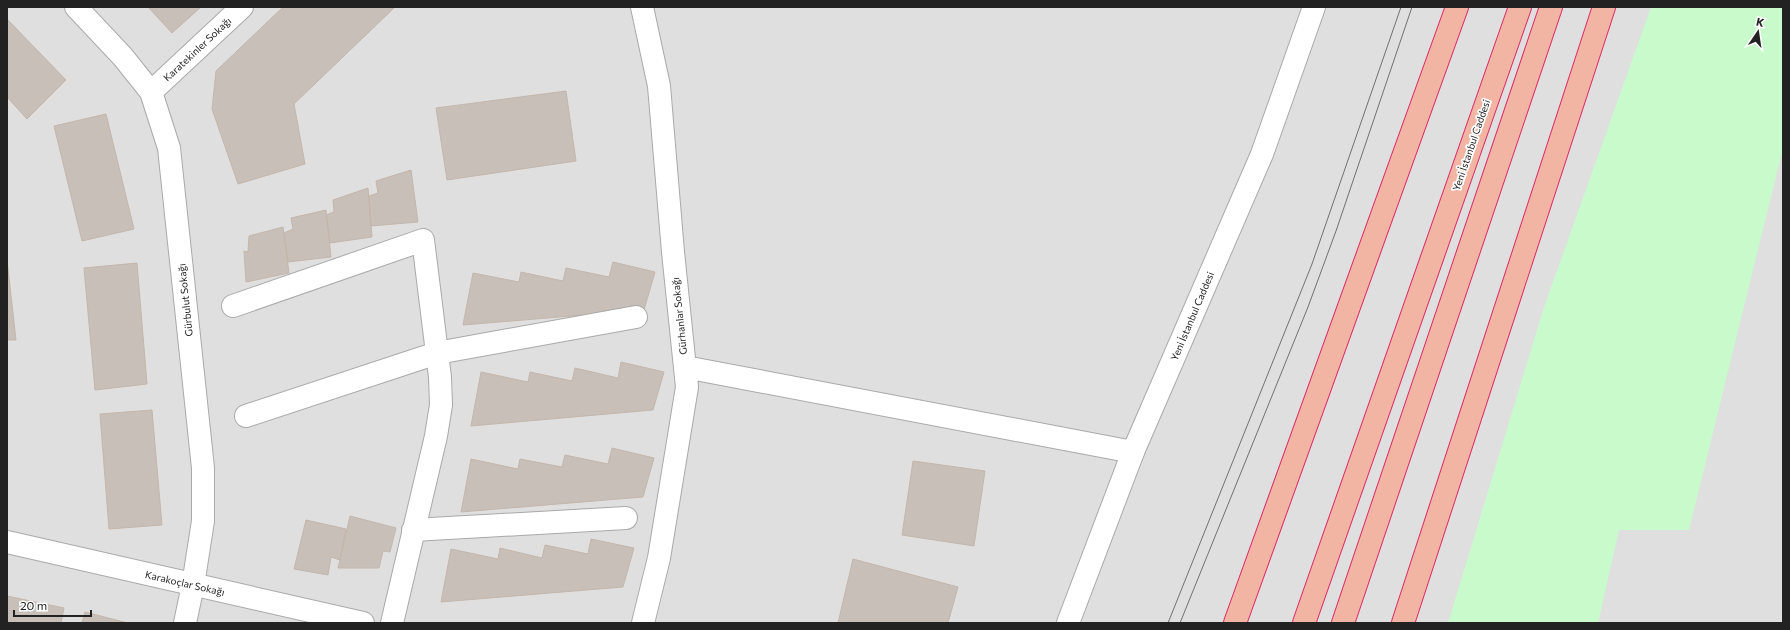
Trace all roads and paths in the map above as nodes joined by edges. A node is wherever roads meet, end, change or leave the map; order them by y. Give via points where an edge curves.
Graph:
1 (76, 7) edge
2 (242, 7) edge
3 (642, 7) edge
4 (1314, 7) edge
5 (1457, 7) edge
6 (1520, 7) edge
7 (1551, 7) edge
8 (1604, 7) edge
9 (151, 92) junction
10 (233, 306) dead end
11 (636, 317) dead end
12 (437, 354) junction
13 (685, 366) junction
14 (246, 416) dead end
15 (1133, 452) junction
16 (626, 518) dead end
17 (413, 530) junction
18 (7, 542) edge
19 (193, 585) junction
20 (185, 623) edge
21 (363, 623) edge
22 (392, 623) edge
23 (643, 623) edge
24 (1068, 623) edge
25 (1235, 623) edge
26 (1304, 623) edge
27 (1343, 623) edge
28 (1403, 623) edge

1 - 9 street, Gürbulut Sokağı via 123,57
2 - 9 street, Karatekinler Sokağı
3 - 13 street, Gürhanlar Sokağı via 659,86
4 - 15 street, Yeni İstanbul Caddesi via 1262,154
5 - 25 highway
6 - 26 highway, Yeni İstanbul Caddesi
7 - 27 highway
8 - 28 highway
9 - 19 street, Gürbulut Sokağı via 169,148 203,468 203,521
10 - 12 street via 423,240
11 - 12 street
12 - 14 street
12 - 17 street via 441,406
13 - 15 street
13 - 23 street, Gürhanlar Sokağı via 687,387 660,551
15 - 24 street, Yeni İstanbul Caddesi
16 - 17 street
17 - 22 street
18 - 19 street, Karakoçlar Sokağı
19 - 20 street, Gürbulut Sokağı
19 - 21 street, Karakoçlar Sokağı

